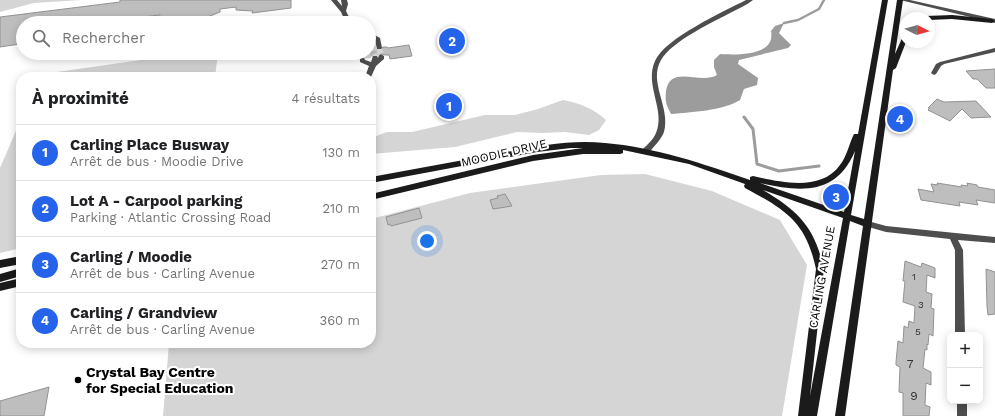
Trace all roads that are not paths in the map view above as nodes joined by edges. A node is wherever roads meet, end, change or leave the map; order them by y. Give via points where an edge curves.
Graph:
1 (334, 0) edge
2 (344, 0) edge
3 (750, 0) edge
4 (885, 0) edge
5 (901, 0) edge
6 (343, 11) junction
7 (345, 16) edge
8 (935, 18) edge
9 (994, 21) edge
10 (376, 37) edge
11 (380, 48) tunnel mouth
12 (901, 48) edge
13 (995, 50) edge
14 (364, 60) edge
15 (372, 60) tunnel mouth
16 (374, 65) junction
17 (370, 72) edge
18 (934, 73) dead end
19 (888, 80) junction
20 (863, 121) junction
21 (645, 152) junction
22 (724, 173) junction
23 (376, 179) edge
24 (376, 196) edge
25 (846, 216) junction
26 (868, 224) junction
27 (953, 237) junction
28 (995, 240) edge
29 (16, 261) edge
30 (0, 264) edge
31 (16, 273) edge
32 (0, 278) edge
33 (16, 283) edge
34 (0, 287) edge
35 (960, 332) edge
36 (962, 404) edge
37 (803, 416) edge
38 (812, 416) edge
39 (840, 416) edge
40 (962, 416) edge

1 - 6 street
2 - 6 street
3 - 21 street via 670,46 658,61 654,76 662,123 660,133
4 - 20 main road, CARLING AVENUE
5 - 9 street
5 - 19 main road
6 - 7 street
8 - 9 main road
10 - 11 street
12 - 19 main road
13 - 18 street via 942,62
14 - 16 street via 362,61
15 - 16 street
16 - 17 street
19 - 26 main road
20 - 22 main road via 845,163 838,173 825,181 803,186 790,185
20 - 25 main road, CARLING AVENUE
21 - 22 main road, MOODIE DRIVE
21 - 23 main road, MOODIE DRIVE via 604,145 551,146
21 - 24 main road, MOODIE DRIVE via 583,151 546,156
22 - 25 main road, MOODIE DRIVE
22 - 37 main road via 790,211 806,229 816,250 820,269
25 - 26 main road, MOODIE DRIVE
25 - 38 main road, CARLING AVENUE
26 - 27 street via 886,229
26 - 39 main road
27 - 28 street
27 - 35 street via 959,250
29 - 30 main road
31 - 32 main road
33 - 34 main road
36 - 40 street

